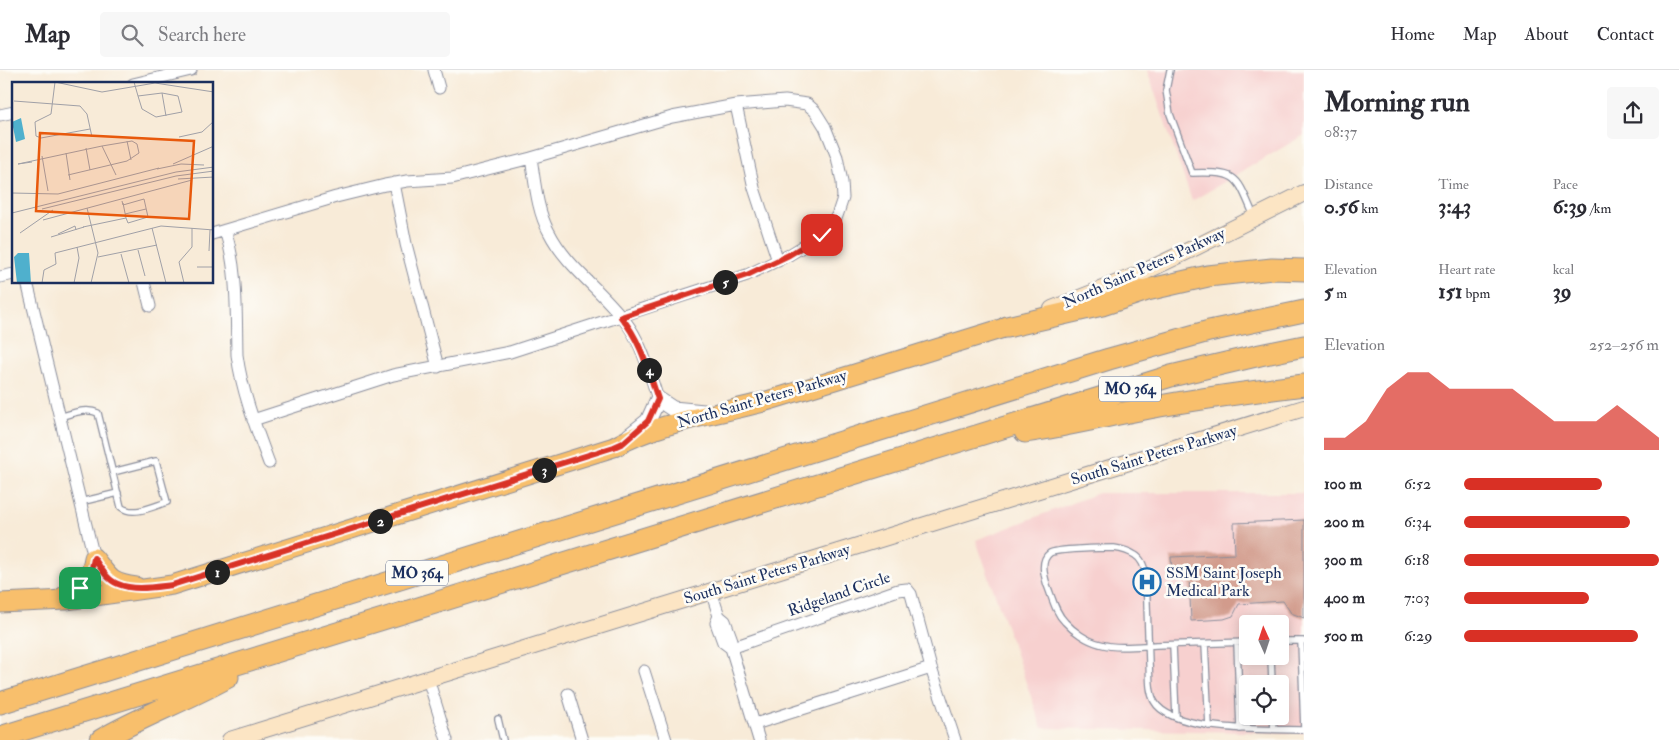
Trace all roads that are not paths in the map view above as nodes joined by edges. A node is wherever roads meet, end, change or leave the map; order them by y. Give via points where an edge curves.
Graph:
1 (191, 70) edge
2 (434, 70) edge
3 (1170, 70) edge
4 (141, 82) edge
5 (439, 88) dead end
6 (736, 104) junction
7 (531, 158) junction
8 (394, 183) junction
9 (1304, 192) edge
10 (1254, 218) junction
11 (225, 230) junction
12 (214, 233) edge
13 (778, 260) junction
14 (1304, 270) edge
15 (27, 284) edge
16 (144, 284) edge
17 (150, 306) dead end
18 (1304, 311) edge
19 (621, 317) junction
20 (1007, 327) junction
21 (1304, 346) edge
22 (438, 367) junction
23 (1304, 385) edge
24 (658, 399) junction
25 (1304, 408) edge
26 (715, 412) junction
27 (59, 417) junction
28 (253, 420) junction
29 (958, 441) junction
30 (623, 443) junction
31 (269, 463) dead end
32 (113, 472) junction
33 (118, 493) junction
34 (80, 502) junction
35 (94, 558) junction
36 (145, 588) junction
37 (711, 591) junction
38 (49, 601) junction
39 (0, 603) edge
40 (1289, 641) edge
41 (1302, 641) edge
42 (1237, 643) joint
43 (1205, 644) junction
44 (1174, 645) junction
45 (1148, 646) junction
46 (731, 648) junction
47 (275, 653) junction
48 (931, 668) junction
49 (644, 671) dead end
50 (428, 679) junction
51 (568, 694) dead end
52 (0, 703) edge
53 (1176, 717) junction
54 (498, 719) dead end
55 (755, 724) junction
56 (1274, 725) edge
57 (1209, 726) junction
58 (1240, 729) junction
59 (1274, 729) junction
60 (1304, 730) edge
61 (0, 737) edge
62 (101, 740) edge
63 (230, 740) edge
64 (447, 740) edge
65 (504, 740) edge
66 (582, 740) edge
67 (666, 740) edge
68 (759, 740) edge
69 (954, 740) edge

1 - 4 street
2 - 5 street
3 - 10 lane via 1166,90 1170,114 1192,173 1231,176 1239,182
6 - 7 street via 672,117
6 - 13 street via 754,188
6 - 13 street via 784,100 807,104 816,111 837,157 843,198 837,216 822,235
7 - 8 street via 452,178
7 - 19 street via 548,232 564,257
8 - 11 street
8 - 22 street via 406,244
9 - 10 main road, North Saint Peters Parkway
10 - 20 main road, North Saint Peters Parkway via 1140,274
11 - 12 street
11 - 28 street via 234,269 239,369
13 - 19 street via 747,275
14 - 20 highway via 1272,269 1208,276
15 - 27 street
16 - 17 street
18 - 52 highway, MO 364 via 1209,331 1109,359
19 - 22 street via 510,352
19 - 24 street via 644,354
20 - 26 main road, North Saint Peters Parkway via 768,400
21 - 29 highway, MO 364 via 1171,376
22 - 28 street via 393,376
23 - 29 highway via 1183,402 1067,425
24 - 26 street via 673,409
24 - 30 street via 648,421
25 - 37 main road, South Saint Peters Parkway
26 - 30 main road, North Saint Peters Parkway
27 - 32 lane via 87,410 98,413
27 - 34 street
28 - 31 street
29 - 47 highway, MO 364
30 - 36 main road, North Saint Peters Parkway via 215,572 172,585
32 - 33 lane
32 - 33 lane via 156,461 168,502 133,512 121,507
33 - 34 lane
34 - 35 street
35 - 36 main road via 117,584
35 - 38 main road via 90,578 80,588
36 - 38 main road, North Saint Peters Parkway
37 - 46 street via 732,640
37 - 50 main road, South Saint Peters Parkway
38 - 39 main road, North Saint Peters Parkway
40 - 41 lane
41 - 60 lane
42 - 43 lane
42 - 58 lane
43 - 44 lane
43 - 57 lane
44 - 45 lane
44 - 53 lane
45 - 45 lane via 1099,644 1064,622 1045,578 1044,560 1050,553 1114,548 1138,556 1146,574
45 - 53 lane via 1153,700 1161,710
46 - 48 street, Ridgeland Circle via 907,589
46 - 55 street
47 - 61 highway, MO 364
47 - 62 highway
48 - 55 street
48 - 69 street, Ridgeland Circle
49 - 67 street
50 - 63 main road, South Saint Peters Parkway
50 - 64 street
51 - 66 street
53 - 57 lane
54 - 65 lane
55 - 68 street
56 - 59 lane
57 - 58 lane
58 - 59 lane
59 - 60 lane

